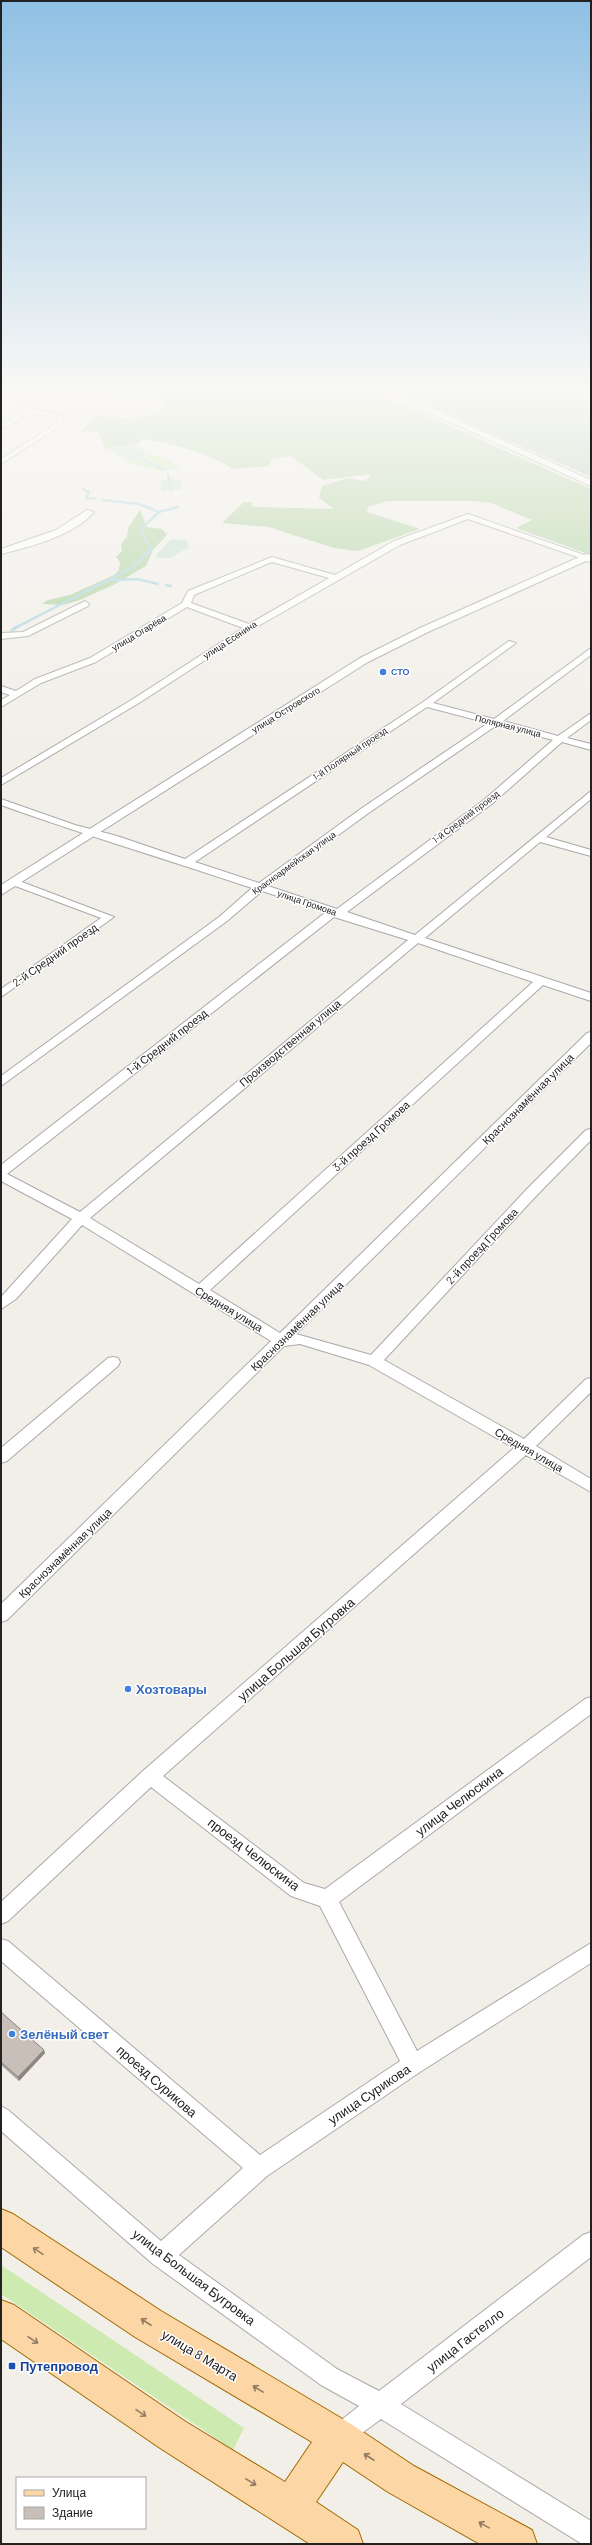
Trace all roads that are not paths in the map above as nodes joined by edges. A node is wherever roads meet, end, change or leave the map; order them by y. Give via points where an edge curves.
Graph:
1 (90, 512) dead end
2 (1, 552) edge
3 (588, 558) edge
4 (336, 578) junction
5 (85, 604) dead end
6 (186, 604) junction
7 (250, 627) junction
8 (1, 636) edge
9 (512, 643) dead end
10 (591, 651) edge
11 (1, 689) edge
12 (17, 694) junction
13 (1, 704) edge
14 (426, 704) junction
15 (591, 716) edge
16 (496, 722) junction
17 (560, 739) junction
18 (591, 747) edge
19 (1, 782) edge
20 (591, 794) edge
21 (1, 802) edge
22 (93, 832) junction
23 (538, 838) junction
24 (591, 853) edge
25 (187, 862) junction
26 (14, 882) junction
27 (260, 887) junction
28 (1, 891) edge
29 (335, 913) junction
30 (416, 938) junction
31 (542, 980) junction
32 (1, 994) edge
33 (591, 996) edge
34 (591, 1036) edge
35 (1, 1082) edge
36 (591, 1132) edge
37 (1, 1172) edge
38 (1, 1176) edge
39 (81, 1218) junction
40 (200, 1291) junction
41 (1, 1304) edge
42 (282, 1341) junction
43 (113, 1362) dead end
44 (374, 1362) junction
45 (591, 1383) edge
46 (524, 1448) junction
47 (1, 1457) edge
48 (591, 1486) edge
49 (1, 1615) edge
50 (591, 1704) edge
51 (150, 1776) junction
52 (327, 1899) junction
53 (1, 1915) edge
54 (1, 1948) edge
55 (591, 1952) edge
56 (413, 2065) junction
57 (1, 2117) edge
58 (259, 2168) junction
59 (1, 2226) edge
60 (591, 2243) edge
61 (161, 2256) junction
62 (1, 2318) edge
63 (381, 2405) junction
64 (338, 2437) junction
65 (290, 2507) junction
66 (591, 2535) edge
67 (344, 2544) edge
68 (518, 2544) edge

1 - 2 street via 80,521 50,535
3 - 4 street, улица Есенина via 468,516 397,543
3 - 22 street, улица Островского via 424,630 364,660
4 - 6 street, улица Огарёва via 272,559 191,593
4 - 7 street, улица Есенина
5 - 8 street via 25,634
6 - 7 street
6 - 12 street, улица Огарёва via 93,660 38,681
7 - 19 street, улица Есенина
9 - 14 street, 1-й Полярный проезд
10 - 16 street, Красноармейская улица
11 - 12 street
12 - 13 street, улица Огарёва
14 - 16 street, Полярная улица
14 - 25 street, 1-й Полярный проезд
15 - 17 street, 1-й Средний проезд
16 - 17 street, Полярная улица
16 - 27 street, Красноармейская улица via 366,810
17 - 18 street, Полярная улица
17 - 29 street, 1-й Средний проезд via 489,801
20 - 23 street, Производственная улица
21 - 22 street, улица Громова via 71,827
22 - 25 street, улица Громова
22 - 26 street, улица Островского
23 - 24 street
23 - 30 street, Производственная улица
25 - 27 street, улица Громова
26 - 28 street, улица Островского
26 - 32 street, 2-й Средний проезд via 109,917
27 - 29 street, улица Громова
27 - 35 street, Красноармейская улица via 223,919
29 - 30 street, улица Громова
29 - 37 street, 1-й Средний проезд
30 - 31 street, улица Громова
30 - 39 street, Производственная улица
31 - 33 street, улица Громова
31 - 40 street, 3-й проезд Громова
34 - 42 street, Краснознамённая улица
36 - 44 street, 2-й проезд Громова
38 - 39 street, Средняя улица
39 - 40 street, Средняя улица
39 - 41 street, Производственная улица
40 - 42 street, Средняя улица
42 - 44 street, Средняя улица via 300,1339
42 - 49 street, Краснознамённая улица
43 - 47 street
44 - 46 street, Средняя улица via 419,1385
45 - 46 street, улица Большая Бугровка
46 - 48 street, Средняя улица
46 - 51 street, улица Большая Бугровка
50 - 52 street, улица Челюскина
51 - 52 street, проезд Челюскина via 298,1890
51 - 53 street, улица Большая Бугровка
52 - 56 street
54 - 58 street, проезд Сурикова
55 - 56 street, улица Сурикова
56 - 58 street, улица Сурикова
57 - 61 street, улица Большая Бугровка
58 - 61 street, улица Сурикова
64 -> 59 main road, улица 8 Марта via 148,2324
60 - 63 street, улица Гастелло
61 - 63 street, улица Большая Бугровка via 329,2377
62 -> 65 main road via 173,2435
63 - 64 street, улица Гастелло
63 - 66 street, улица Большая Бугровка
64 - 65 main road
68 -> 64 main road, улица 8 Марта via 401,2479
65 - 67 main road

